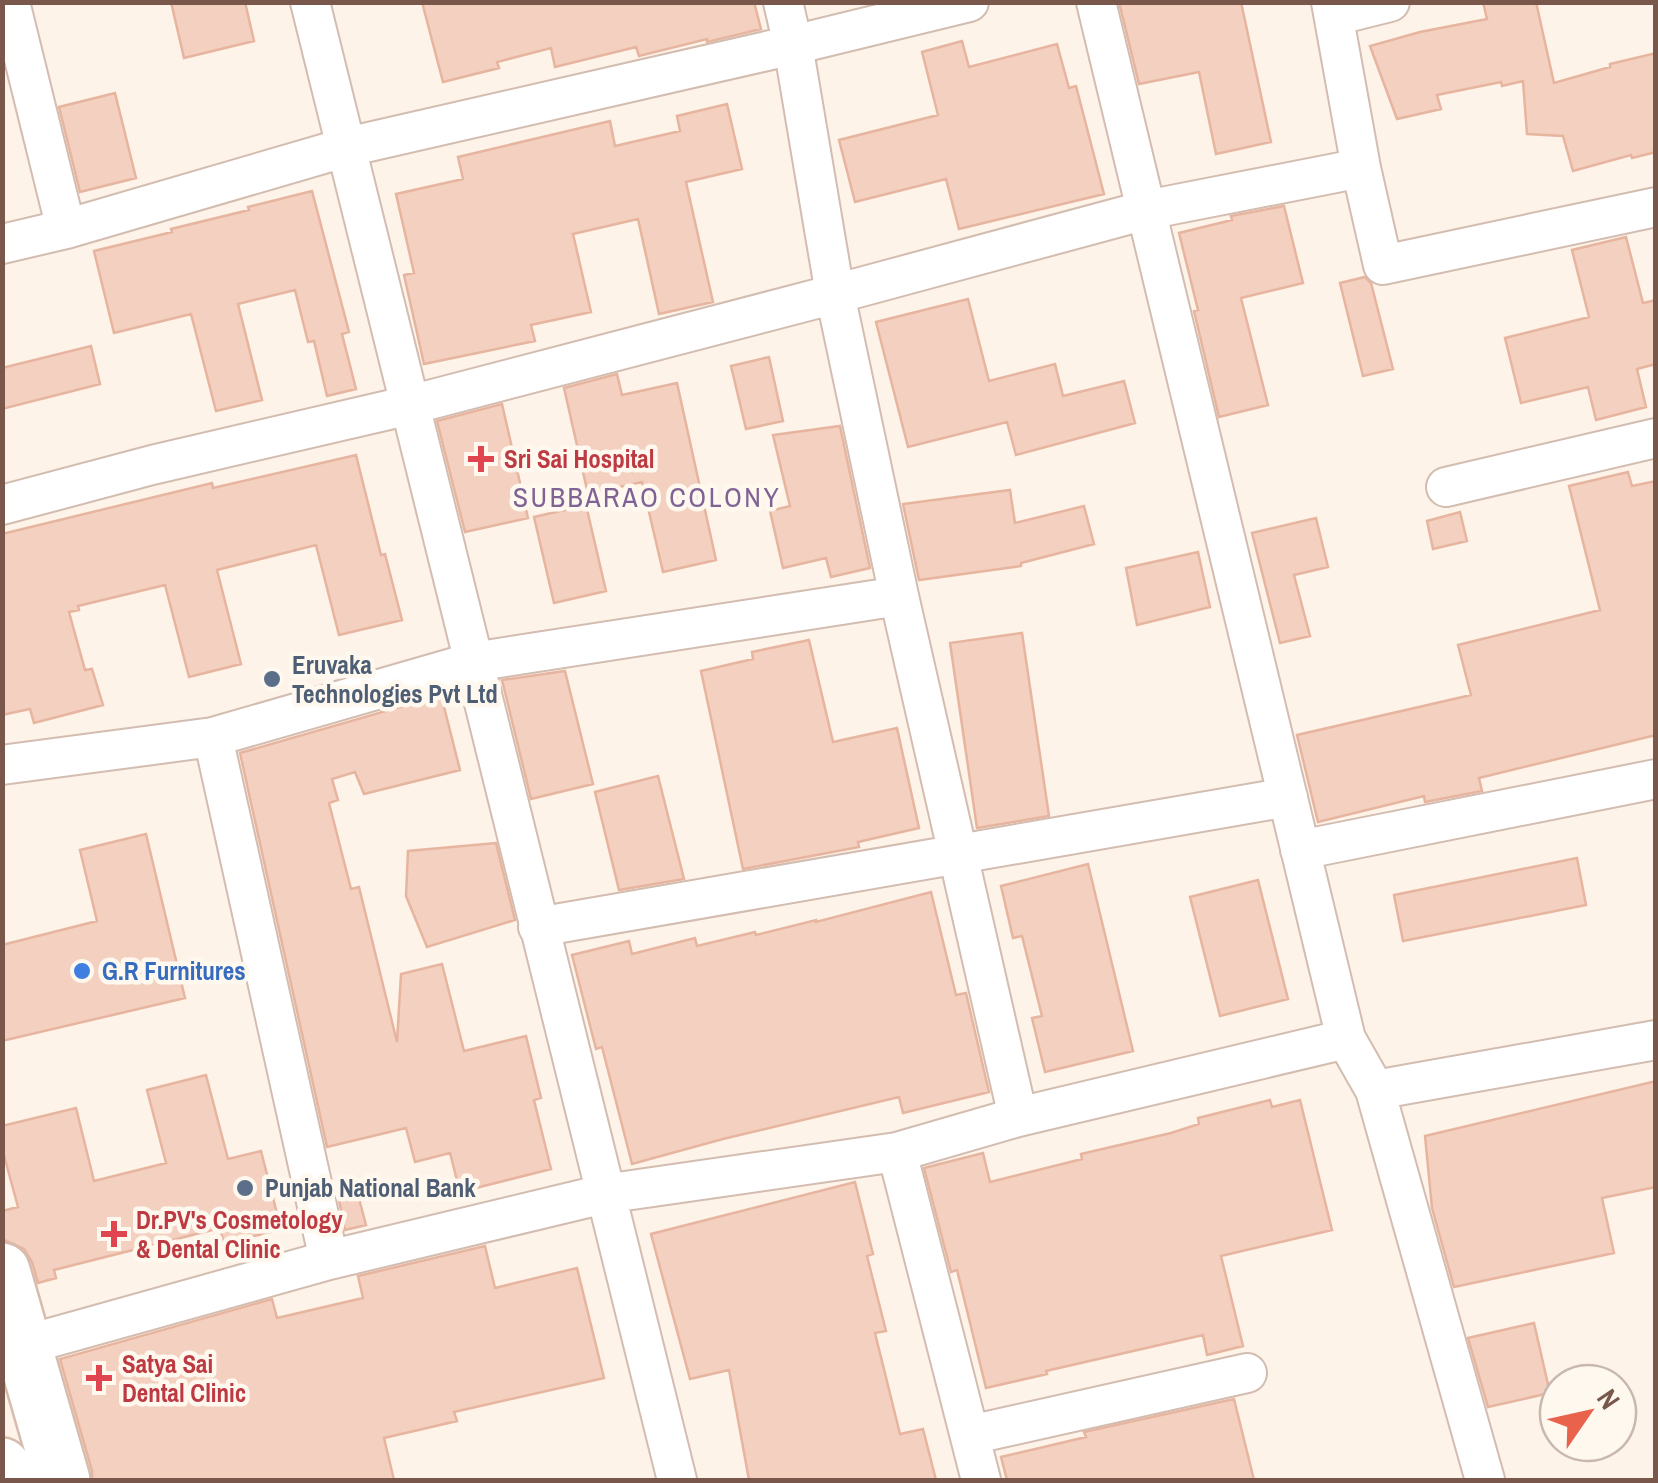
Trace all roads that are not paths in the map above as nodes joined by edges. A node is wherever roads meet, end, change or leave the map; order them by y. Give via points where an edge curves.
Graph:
1 (10, 2) edge
2 (310, 2) edge
3 (783, 2) edge
4 (969, 2) edge
5 (1096, 2) edge
6 (1390, 2) edge
7 (1332, 9) edge
8 (793, 45) junction
9 (346, 147) junction
10 (1361, 168) junction
11 (1656, 207) edge
12 (1146, 210) junction
13 (66, 230) junction
14 (2, 244) edge
15 (835, 294) junction
16 (410, 404) junction
17 (1656, 438) edge
18 (1446, 488) dead end
19 (2, 505) edge
20 (899, 596) junction
21 (473, 662) junction
22 (213, 737) junction
23 (2, 765) edge
24 (1656, 779) edge
25 (1288, 797) junction
26 (1300, 850) junction
27 (958, 854) junction
28 (538, 927) junction
29 (1346, 1039) junction
30 (1656, 1040) edge
31 (1375, 1090) junction
32 (1018, 1117) junction
33 (896, 1152) junction
34 (604, 1194) junction
35 (329, 1260) junction
36 (2, 1270) edge
37 (14, 1347) edge
38 (1247, 1372) dead end
39 (970, 1435) junction
40 (2, 1466) edge
41 (7, 1480) edge
42 (62, 1480) edge
43 (677, 1480) edge
44 (982, 1480) edge
45 (1486, 1480) edge

1 - 13 street
2 - 9 street
3 - 8 street
4 - 8 street
5 - 12 street
6 - 7 street
7 - 10 street
8 - 9 street
8 - 15 street
9 - 13 street
9 - 16 street
10 - 11 street via 1383,265
10 - 12 street
12 - 15 street
12 - 25 street
13 - 14 street
15 - 16 street
15 - 20 street
16 - 19 street
16 - 21 street
17 - 18 street
20 - 21 street
20 - 27 street
21 - 22 street
21 - 28 street
22 - 23 street
22 - 35 street
24 - 26 street
25 - 26 street
25 - 27 street
26 - 29 street
27 - 28 street
27 - 32 street
28 - 34 street
29 - 31 street
29 - 32 street
30 - 31 street
31 - 45 street
32 - 33 street
33 - 34 street
33 - 39 street
34 - 35 street
34 - 43 street
35 - 37 street
36 - 37 street
37 - 42 street
38 - 39 street
39 - 44 street
40 - 41 street

